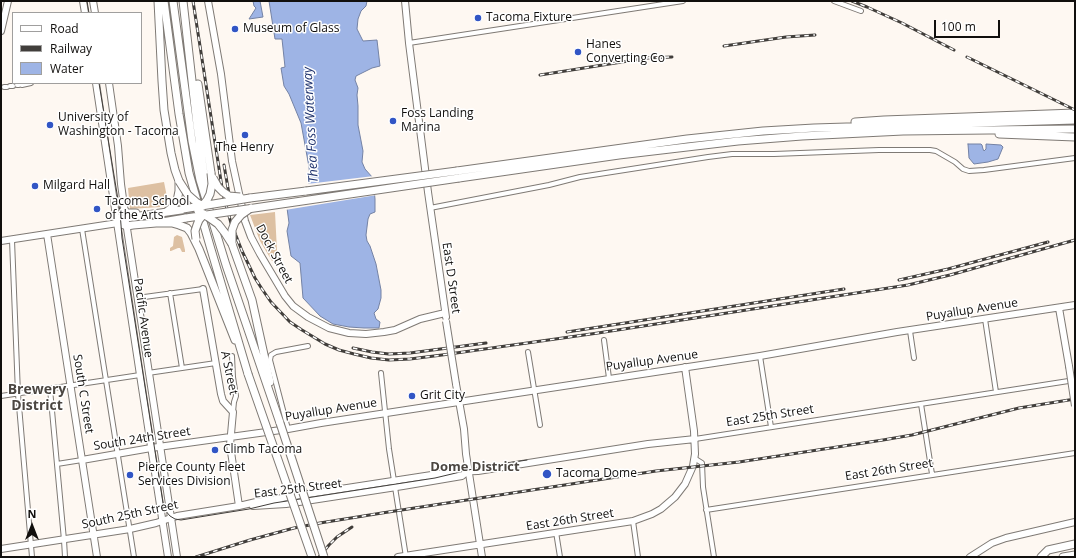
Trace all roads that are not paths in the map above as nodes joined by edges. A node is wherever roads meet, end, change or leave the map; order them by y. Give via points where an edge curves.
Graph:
1 (8, 1) edge
2 (83, 1) edge
3 (93, 1) edge
4 (158, 1) edge
5 (164, 1) edge
6 (173, 1) edge
7 (184, 1) edge
8 (208, 1) edge
9 (405, 1) edge
10 (684, 1) edge
11 (834, 1) edge
12 (861, 11) dead end
13 (85, 12) edge
14 (95, 12) edge
15 (1, 31) edge
16 (409, 43) junction
17 (25, 84) edge
18 (96, 84) edge
19 (109, 84) edge
20 (13, 86) dead end
21 (1075, 112) edge
22 (1075, 120) edge
23 (1009, 125) junction
24 (1075, 129) edge
25 (1075, 136) edge
26 (1075, 158) edge
27 (211, 172) junction
28 (458, 175) junction
29 (179, 181) junction
30 (250, 198) junction
31 (221, 203) junction
32 (252, 207) junction
33 (210, 209) junction
34 (124, 210) junction
35 (201, 211) junction
36 (430, 211) junction
37 (163, 212) junction
38 (222, 212) junction
39 (126, 218) junction
40 (213, 221) junction
41 (118, 223) junction
42 (156, 223) junction
43 (127, 226) junction
44 (82, 229) junction
45 (47, 234) junction
46 (195, 239) junction
47 (12, 240) junction
48 (1, 242) edge
49 (232, 244) junction
50 (203, 288) joint
51 (170, 293) junction
52 (137, 298) junction
53 (1075, 305) edge
54 (1059, 308) junction
55 (227, 312) junction
56 (445, 314) junction
57 (985, 319) junction
58 (910, 331) junction
59 (604, 340) dead end
60 (308, 346) dead end
61 (528, 352) dead end
62 (232, 356) dead end
63 (760, 356) junction
64 (914, 358) dead end
65 (216, 363) junction
66 (685, 367) junction
67 (182, 368) junction
68 (148, 373) junction
69 (381, 373) dead end
70 (140, 375) junction
71 (609, 378) junction
72 (106, 380) junction
73 (1075, 380) edge
74 (71, 385) junction
75 (50, 389) junction
76 (534, 390) junction
77 (996, 392) junction
78 (18, 394) junction
79 (1, 396) edge
80 (459, 402) junction
81 (921, 404) junction
82 (1075, 406) edge
83 (233, 412) junction
84 (385, 413) junction
85 (280, 423) junction
86 (540, 425) dead end
87 (771, 427) junction
88 (288, 429) junction
89 (232, 437) junction
90 (695, 439) junction
91 (160, 447) junction
92 (151, 448) junction
93 (1075, 453) edge
94 (118, 454) junction
95 (694, 458) junction
96 (82, 460) junction
97 (57, 464) junction
98 (468, 471) junction
99 (932, 474) junction
100 (395, 484) junction
101 (240, 506) junction
102 (706, 510) junction
103 (311, 516) junction
104 (171, 518) junction
105 (163, 521) junction
106 (633, 521) junction
107 (1075, 522) edge
108 (130, 529) junction
109 (556, 532) junction
110 (94, 535) junction
111 (64, 540) junction
112 (1075, 544) edge
113 (32, 545) junction
114 (480, 545) junction
115 (1, 549) edge
116 (1075, 555) edge
117 (406, 556) edge
118 (32, 557) edge
119 (65, 557) edge
120 (98, 557) edge
121 (134, 557) edge
122 (168, 557) edge
123 (177, 557) edge
124 (312, 557) edge
125 (324, 557) edge
126 (327, 557) edge
127 (398, 557) edge
128 (482, 557) edge
129 (560, 557) edge
130 (638, 557) edge
131 (714, 557) edge
132 (970, 557) edge
133 (1041, 557) edge
134 (1064, 557) edge

1 - 15 street
2 - 13 street
3 - 14 street
4 - 29 highway via 164,110 174,170
5 - 55 highway via 189,173
6 - 40 highway via 192,141 200,180
7 - 27 highway
7 - 40 highway via 197,125 207,199
8 - 56 street, Dock Street via 233,166 245,221 260,254 285,296 300,312 317,323 349,333 366,334 395,330
9 - 16 street, East D Street
10 - 16 street
11 - 12 street
16 - 36 street, East D Street
17 - 20 street
18 - 41 street, Pacific Avenue
19 - 34 street, Pacific Avenue
21 - 23 highway
22 - 23 highway
23 - 24 highway
23 - 25 highway
23 - 28 highway via 738,141
23 - 28 highway via 870,121 712,136
26 - 36 street via 969,171 930,150 732,154 580,177
27 - 30 highway, bridge via 223,192
27 - 35 highway, bridge via 209,197
28 - 30 highway, bridge
28 - 32 highway, bridge
29 - 35 highway, bridge
29 - 37 highway via 177,201 173,207
30 - 31 highway, bridge
31 - 33 highway, bridge
31 - 35 highway, bridge
32 - 38 highway, bridge
32 - 49 highway, bridge via 234,224
33 - 35 highway
33 - 38 highway
34 - 37 highway via 127,213
34 - 39 street, Pacific Avenue
35 - 37 highway, bridge via 183,209
35 - 38 highway, bridge
35 - 42 highway, bridge via 186,218
35 - 46 highway, bridge
35 - 49 highway, bridge via 221,227
36 - 56 street, East D Street
37 - 39 highway
39 - 41 highway
39 - 43 street, Pacific Avenue
40 - 85 highway
41 - 43 highway
41 - 44 street
41 - 70 street, Pacific Avenue
42 - 43 highway
42 - 46 highway via 183,226
43 - 52 street, Pacific Avenue
44 - 45 street
44 - 72 street
45 - 47 street
45 - 74 street, South C Street
46 - 55 highway
47 - 48 street
47 - 78 street
49 - 85 highway via 252,300
50 - 51 street
50 - 65 street, A Street
51 - 52 street
51 - 67 street
52 - 68 street, Pacific Avenue
53 - 54 street, Puyallup Avenue
54 - 57 street, Puyallup Avenue
54 - 82 street, bridge
55 - 124 highway, bridge
56 - 80 street, East D Street, bridge
57 - 58 street, Puyallup Avenue
57 - 77 street
58 - 63 street, Puyallup Avenue
58 - 64 street
59 - 71 street
60 - 88 street via 271,355 270,360
61 - 76 street
62 - 83 street via 236,396
63 - 66 street, Puyallup Avenue
63 - 87 street
65 - 67 street
65 - 83 street, A Street via 223,401
66 - 71 street, Puyallup Avenue
66 - 90 street, East 26th Street
67 - 68 street
68 - 91 street, Pacific Avenue
69 - 84 street
70 - 72 street
70 - 92 street, Pacific Avenue
71 - 76 street, Puyallup Avenue
72 - 74 street
72 - 94 street
73 - 77 street, East 25th Street
74 - 75 street
74 - 96 street, South C Street
75 - 78 street
75 - 97 street
76 - 80 street, Puyallup Avenue
76 - 86 street
77 - 81 street, East 25th Street
78 - 79 street
78 - 113 street
80 - 84 street, Puyallup Avenue
80 - 98 street, East D Street
81 - 87 street, East 25th Street
81 - 99 street
83 - 89 street, A Street
84 - 88 street, Puyallup Avenue
84 - 100 street
85 - 103 highway, bridge
87 - 90 street, East 25th Street
88 - 89 street, Puyallup Avenue
89 - 91 street, South 24th Street
89 - 101 street, A Street via 230,445
90 - 95 street, East 26th Street
90 - 98 street, East 25th Street
91 - 92 street, South 24th Street
91 - 104 street, Pacific Avenue
92 - 94 street, South 24th Street
92 - 105 street, Pacific Avenue
93 - 99 street, East 26th Street
94 - 96 street, South 24th Street
94 - 108 street
95 - 102 street via 702,463
95 - 106 street, East 26th Street via 687,480 675,497 661,509
96 - 97 street, South 24th Street
96 - 110 street, South C Street
97 - 111 street
98 - 100 street, East 25th Street via 462,476
98 - 114 street, East D Street
99 - 102 street, East 26th Street
100 - 101 street, East 25th Street via 280,505
100 - 117 street
101 - 104 street, South 25th Street
102 - 131 street
103 - 125 highway, bridge
103 - 126 highway, bridge
104 - 105 street, South 25th Street
104 - 123 street, Pacific Avenue
105 - 108 street, South 25th Street
105 - 122 street, Pacific Avenue
106 - 109 street, East 26th Street
106 - 130 street
107 - 132 street via 1006,538 992,543
108 - 110 street, South 25th Street
108 - 121 street
109 - 114 street, East 26th Street
109 - 129 street
110 - 111 street, South 25th Street
110 - 120 street, South C Street
111 - 113 street, South 25th Street
111 - 119 street
112 - 133 highway via 1048,550
113 - 115 street, South 25th Street
113 - 118 street
114 - 117 street, East 26th Street
114 - 128 street, East D Street
116 - 134 highway
117 - 127 street, East 26th Street

